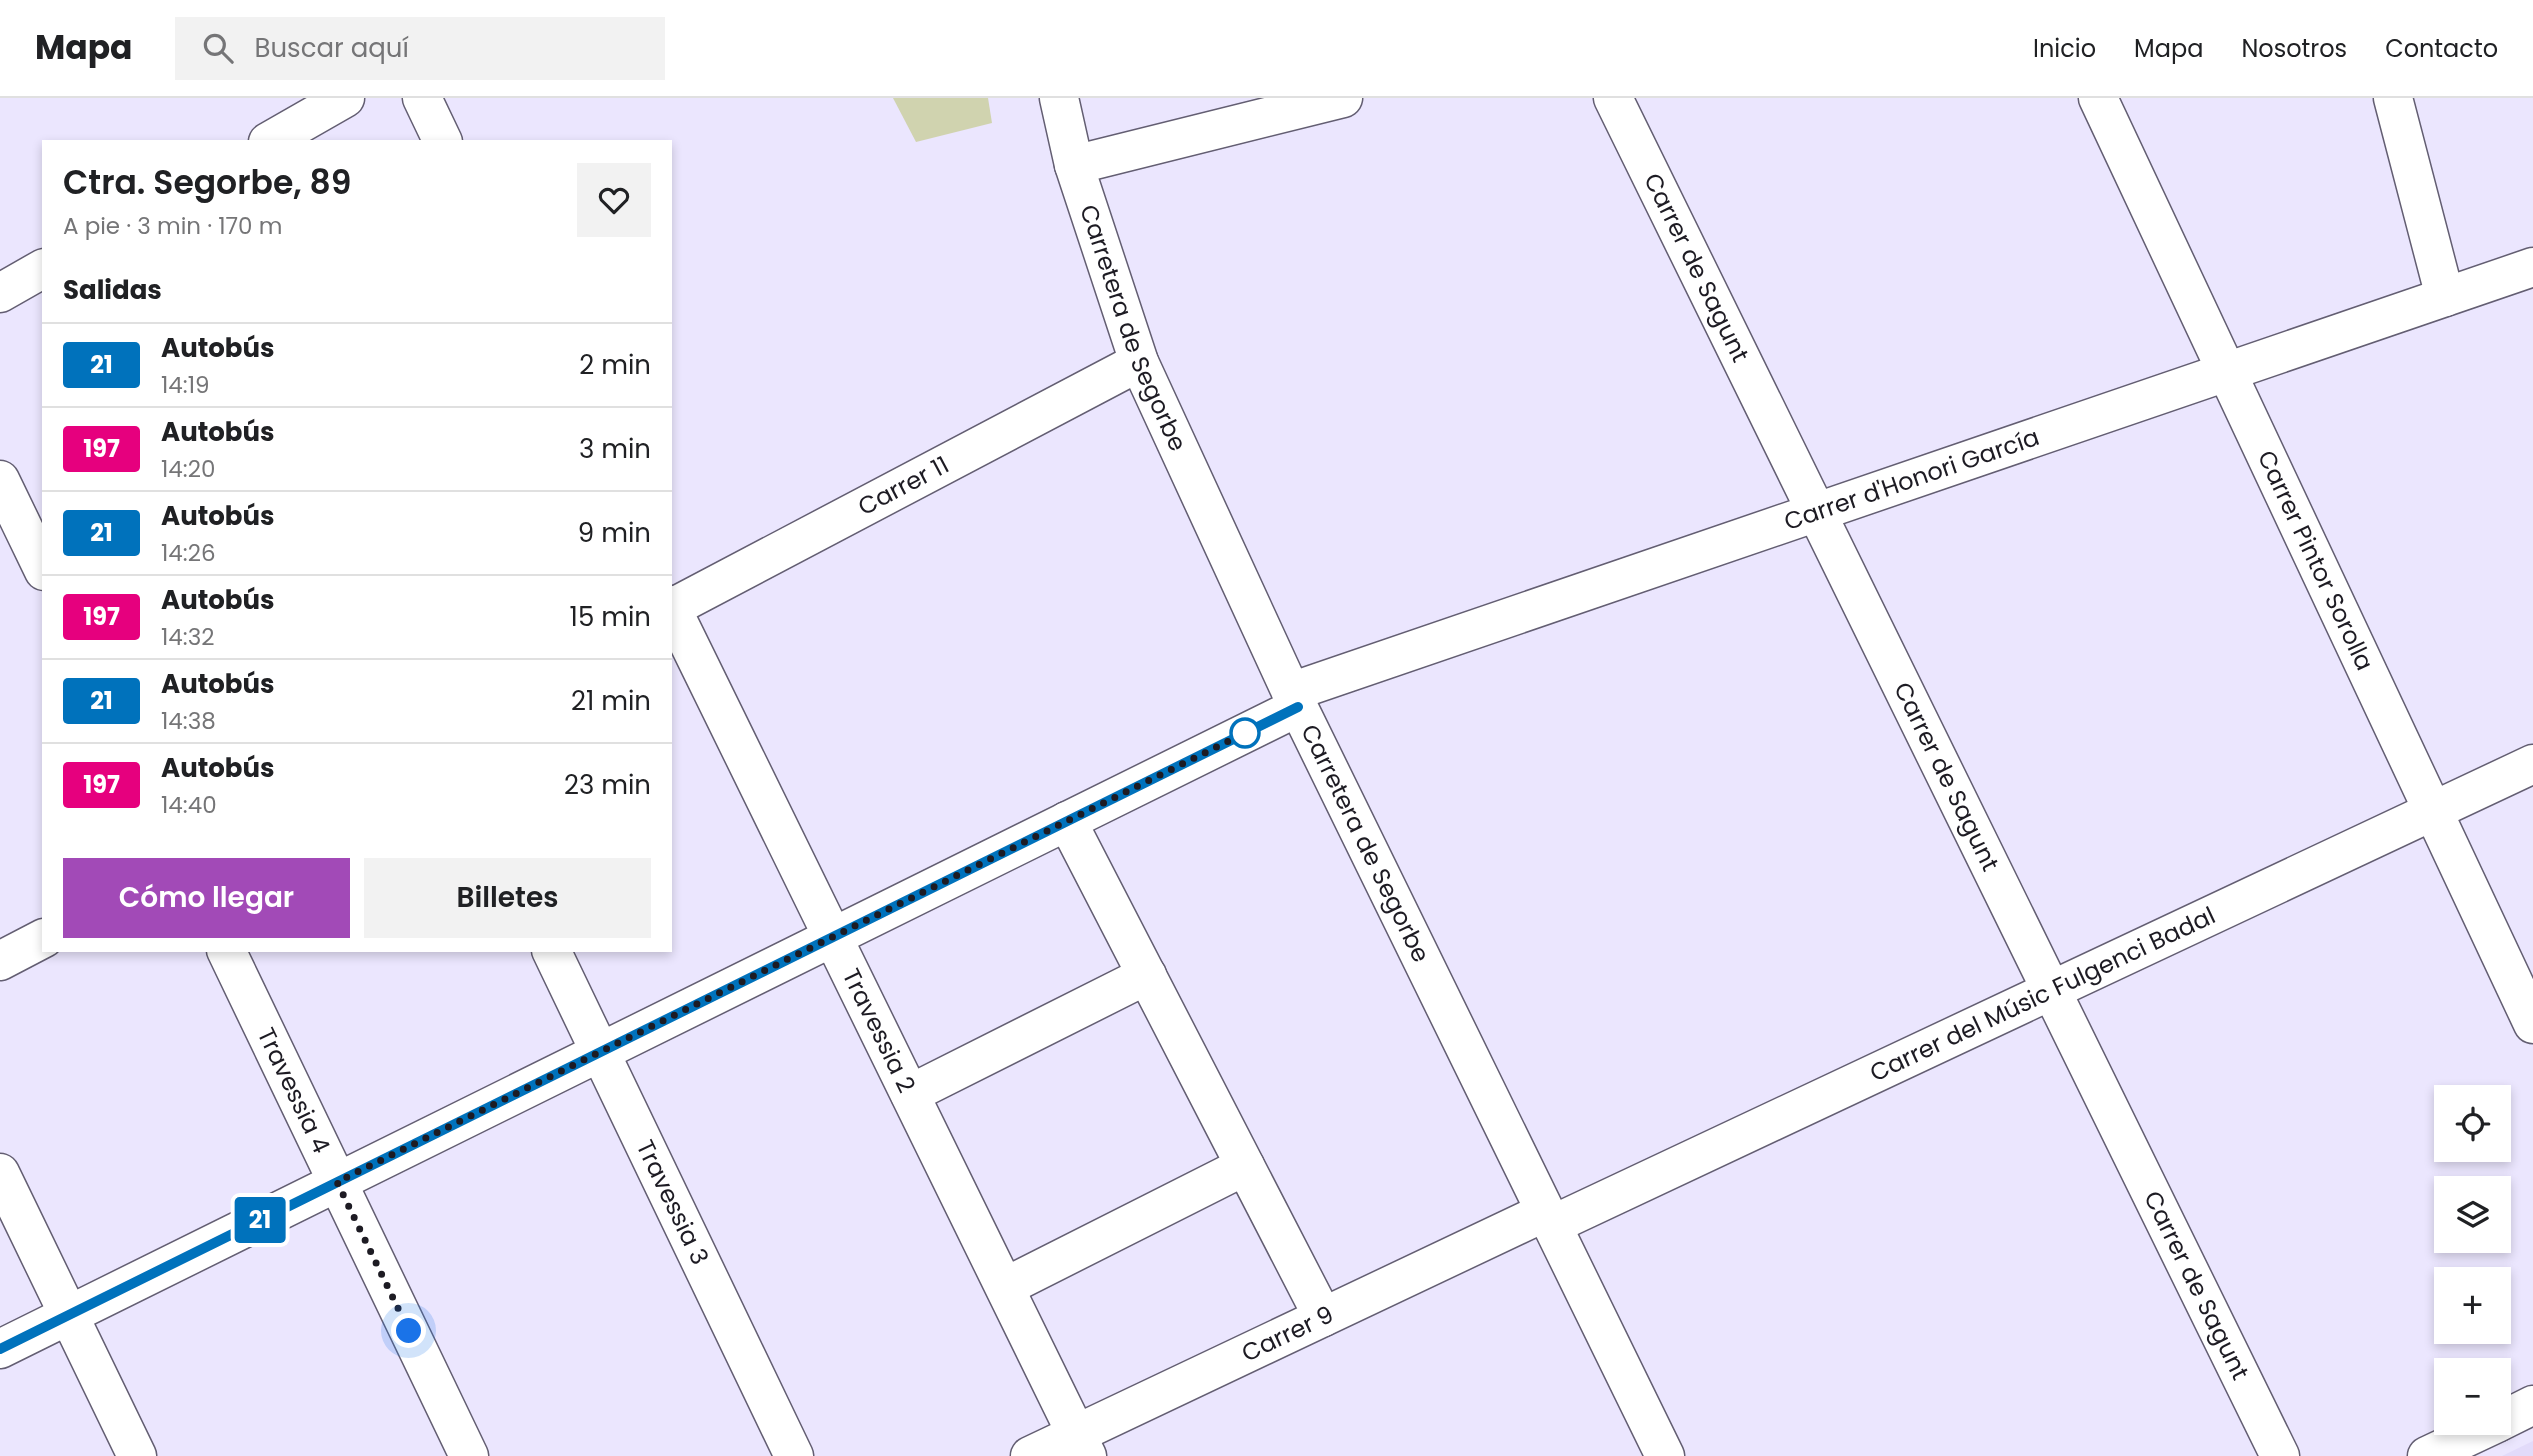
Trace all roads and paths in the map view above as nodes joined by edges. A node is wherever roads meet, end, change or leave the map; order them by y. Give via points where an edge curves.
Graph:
1 (345, 98) edge
2 (422, 98) edge
3 (1059, 98) edge
4 (1343, 98) edge
5 (1613, 98) edge
6 (2098, 98) edge
7 (2393, 98) edge
8 (272, 140) edge
9 (442, 140) edge
10 (1074, 165) junction
11 (2533, 267) edge
12 (42, 269) edge
13 (0, 293) edge
14 (2445, 297) junction
15 (1139, 362) junction
16 (2227, 371) junction
17 (0, 480) edge
18 (1817, 512) junction
19 (42, 566) edge
20 (672, 606) edge
21 (672, 609) edge
22 (1295, 699) junction
23 (2533, 764) edge
24 (2433, 811) junction
25 (1067, 821) junction
26 (833, 937) junction
27 (42, 939) edge
28 (227, 952) edge
29 (552, 952) edge
30 (0, 961) edge
31 (1147, 975) junction
32 (2052, 990) junction
33 (2533, 1024) edge
34 (600, 1052) junction
35 (910, 1094) junction
36 (1245, 1166) junction
37 (0, 1173) edge
38 (337, 1182) junction
39 (1549, 1219) junction
40 (1005, 1287) junction
41 (69, 1315) junction
42 (1323, 1317) junction
43 (0, 1349) edge
44 (2533, 1405) edge
45 (2511, 1416) edge
46 (2471, 1435) edge
47 (1082, 1445) edge
48 (137, 1456) edge
49 (469, 1456) edge
50 (794, 1456) edge
51 (1030, 1456) edge
52 (1665, 1456) edge
53 (2280, 1456) edge
54 (2427, 1456) edge

1 - 8 street
2 - 9 street
3 - 10 street, Carretera de Segorbe
4 - 10 street
5 - 18 street, Carrer de Sagunt
6 - 16 street, Carrer Pintor Sorolla
7 - 14 street
10 - 15 street, Carretera de Segorbe
11 - 14 street, Carrer d'Honori García
12 - 13 street
14 - 16 street, Carrer d'Honori García
15 - 20 street, Carrer 11
15 - 22 street, Carretera de Segorbe
16 - 18 street, Carrer d'Honori García
16 - 24 street, Carrer Pintor Sorolla
17 - 19 street
18 - 22 street, Carrer d'Honori García
18 - 32 street, Carrer de Sagunt
21 - 26 street, Travessia 2
22 - 25 street, Carrer d'Honori García
22 - 39 street, Carretera de Segorbe
23 - 24 street, Carrer del Músic Fulgenci Badal
24 - 32 street, Carrer del Músic Fulgenci Badal
24 - 33 street, Carrer Pintor Sorolla
25 - 26 street, Carrer d'Honori García
25 - 31 street
26 - 34 street, Carrer d'Honori García
26 - 35 street, Travessia 2
27 - 30 street
28 - 38 street, Travessia 4
29 - 34 street, Travessia 3
31 - 35 street
31 - 36 street
32 - 39 street, Carrer del Músic Fulgenci Badal
32 - 53 street, Carrer de Sagunt
34 - 38 street, Carrer d'Honori García
34 - 50 street, Travessia 3
35 - 40 street, Travessia 2
36 - 40 street
36 - 42 street
37 - 41 street
38 - 41 street, Carrer d'Honori García
38 - 49 street, Travessia 4
39 - 42 street, Carrer 9
39 - 52 street, Carretera de Segorbe
40 - 47 street, Travessia 2
41 - 43 street, Carrer d'Honori García
41 - 48 street
42 - 47 street, Carrer 9
44 - 45 street
46 - 54 street
47 - 51 street, Carrer 9

